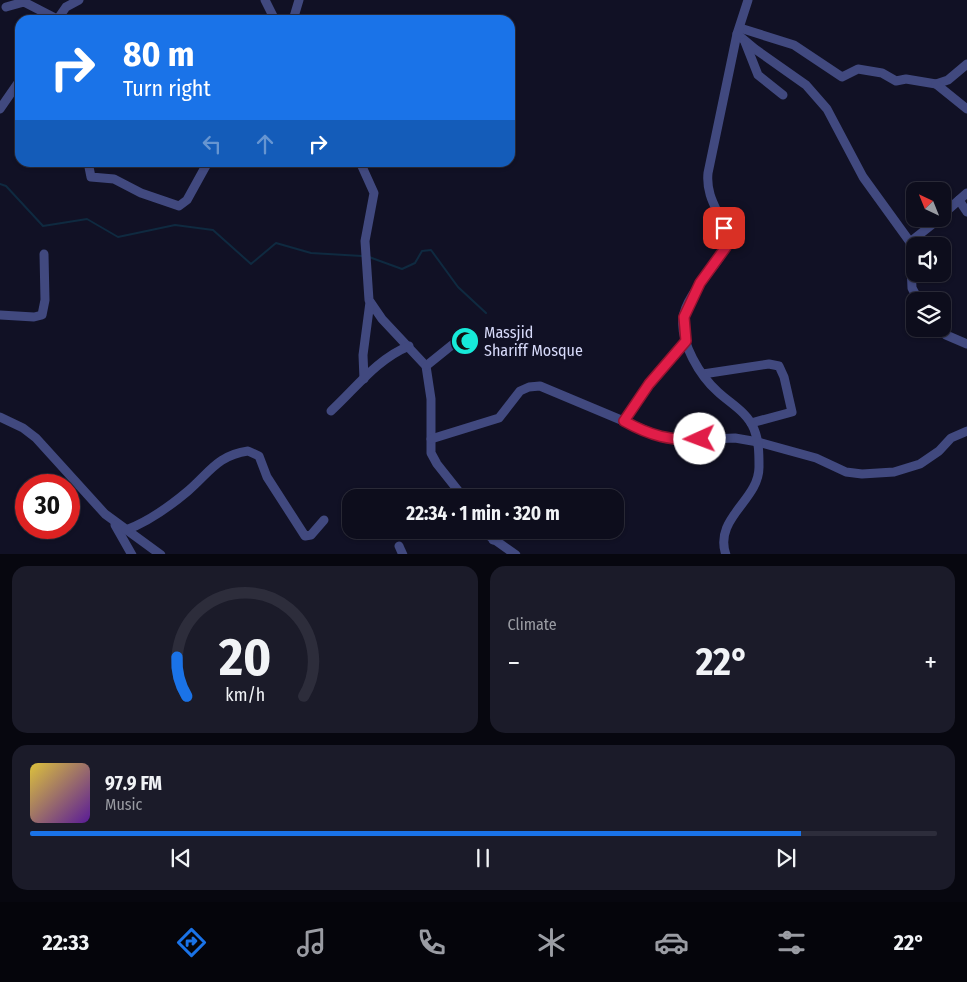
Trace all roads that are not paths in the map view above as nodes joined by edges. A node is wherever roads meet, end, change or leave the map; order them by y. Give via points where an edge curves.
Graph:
1 (79, 0) edge
2 (265, 0) edge
3 (299, 0) edge
4 (748, 0) edge
5 (6, 7) dead end
6 (49, 15) edge
7 (60, 15) edge
8 (272, 15) edge
9 (294, 15) edge
10 (739, 31) junction
11 (745, 42) junction
12 (967, 64) edge
13 (936, 84) junction
14 (15, 88) edge
15 (783, 95) dead end
16 (967, 109) edge
17 (0, 110) edge
18 (89, 167) edge
19 (205, 167) edge
20 (362, 167) edge
21 (967, 194) edge
22 (959, 200) junction
23 (951, 208) edge
24 (967, 212) edge
25 (928, 228) edge
26 (906, 237) edge
27 (916, 237) edge
28 (44, 254) dead end
29 (370, 302) junction
30 (0, 315) edge
31 (951, 337) edge
32 (457, 341) dead end
33 (686, 341) junction
34 (967, 344) edge
35 (409, 346) junction
36 (426, 366) junction
37 (702, 374) junction
38 (364, 379) junction
39 (331, 411) dead end
40 (0, 417) edge
41 (624, 421) junction
42 (751, 423) junction
43 (967, 432) edge
44 (431, 439) junction
45 (758, 442) junction
46 (457, 489) edge
47 (109, 517) junction
48 (324, 520) dead end
49 (126, 530) junction
50 (493, 540) edge
51 (132, 554) edge
52 (160, 554) edge
53 (516, 554) edge
54 (726, 554) edge

1 - 7 street via 66,7
2 - 8 street
3 - 9 street
4 - 10 street
5 - 6 street via 24,2
10 - 11 street
10 - 13 street via 794,44 842,77 858,69 882,73 896,81 906,79
10 - 33 street via 707,179 708,191 727,243 686,310 683,324
11 - 15 street via 758,75
11 - 26 street via 806,85 823,104 863,177
12 - 13 street via 948,80
13 - 16 street
14 - 17 street
18 - 19 street via 91,177 114,179 141,193 179,206 187,200
20 - 29 street via 374,193 365,241
21 - 22 street
22 - 23 street
22 - 24 street
25 - 27 street
28 - 30 street via 45,300 42,315
29 - 35 street
29 - 38 street via 363,355
31 - 34 street
32 - 36 street
33 - 37 street
33 - 41 street via 649,384
35 - 36 street
35 - 38 street via 394,352
36 - 44 street via 431,399
37 - 42 street
37 - 42 street via 769,364 779,366 792,412
38 - 39 street
40 - 47 street via 36,438
41 - 44 street via 542,386 535,386 520,391 499,418
41 - 45 street via 673,440 735,438
42 - 45 street
43 - 45 street via 951,438 940,451 920,464 894,472 862,474 846,472 816,458
44 - 46 street via 430,453
45 - 54 street via 756,482 725,529 722,543
47 - 49 street
47 - 51 street
48 - 49 street via 311,535 305,536 267,477 259,456 248,451 227,457 206,471 190,489 154,518
49 - 52 street
50 - 53 street

